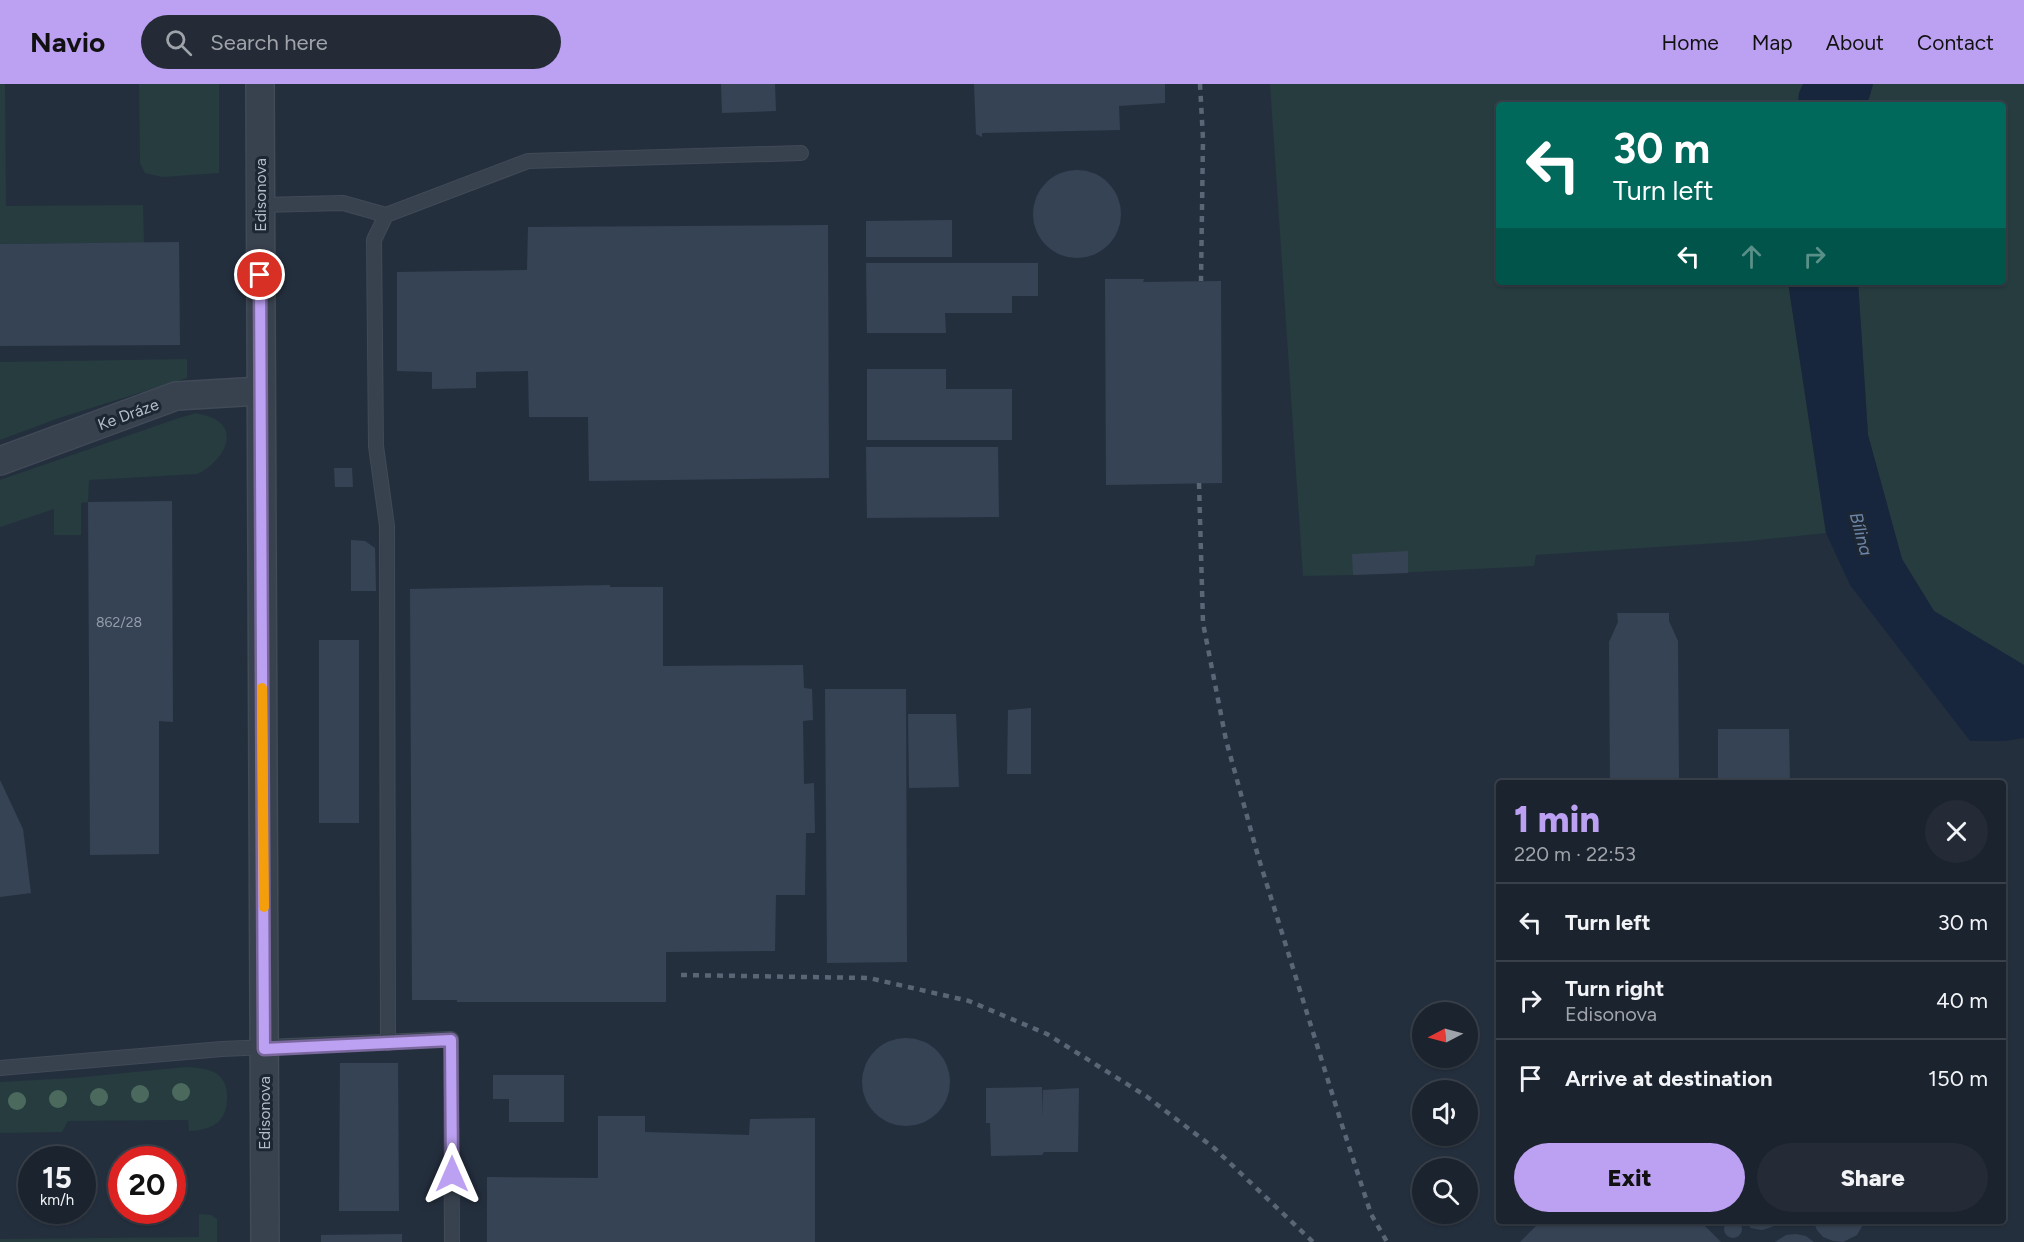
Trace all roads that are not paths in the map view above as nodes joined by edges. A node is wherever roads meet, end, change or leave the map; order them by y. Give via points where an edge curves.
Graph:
1 (260, 84) edge
2 (801, 153) dead end
3 (260, 205) junction
4 (386, 215) junction
5 (261, 391) junction
6 (0, 461) edge
7 (388, 1043) junction
8 (264, 1049) junction
9 (0, 1068) edge
10 (265, 1242) edge
11 (452, 1242) edge

1 - 3 street, Edisonova
2 - 4 lane via 528,161
3 - 4 lane via 343,203
3 - 5 street, Edisonova
4 - 7 lane via 374,240 374,251 376,446 387,526
5 - 6 street, Ke Dráze via 176,396
5 - 8 street, Edisonova
7 - 8 lane
7 - 11 lane via 451,1040
8 - 9 lane via 222,1049
8 - 10 street, Edisonova

